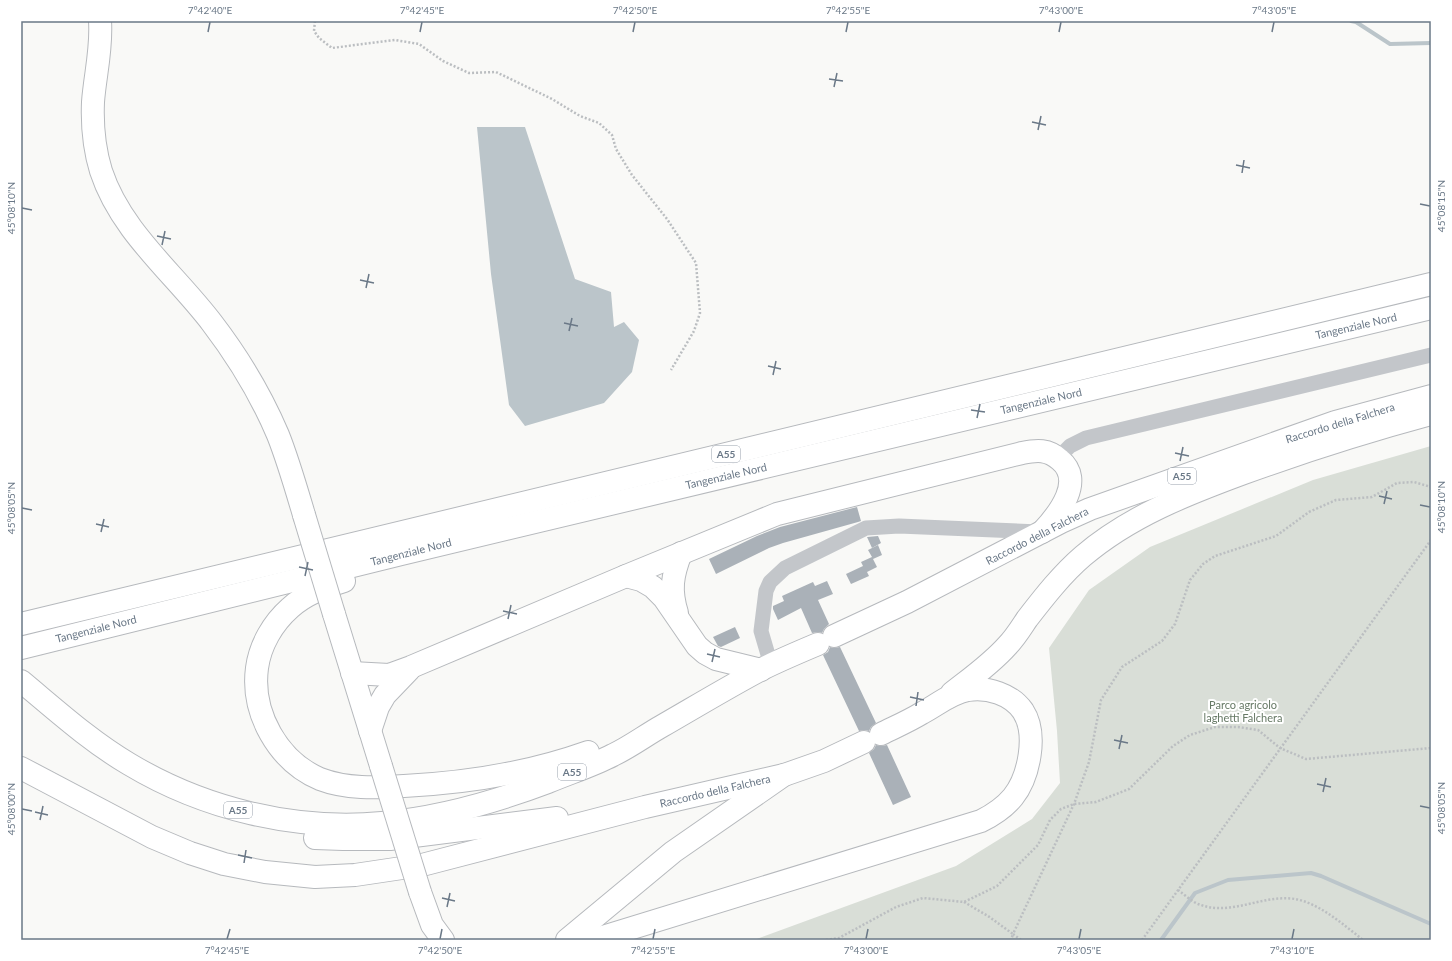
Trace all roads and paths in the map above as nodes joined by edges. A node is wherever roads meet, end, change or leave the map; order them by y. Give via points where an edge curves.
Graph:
1 (100, 21) edge
2 (315, 21) edge
3 (1431, 284) edge
4 (1431, 308) edge
5 (1431, 355) edge
6 (671, 370) dead end
7 (1431, 396) edge
8 (1431, 414) edge
9 (1058, 458) junction
10 (1431, 487) edge
11 (1042, 532) junction
12 (1431, 540) edge
13 (402, 554) junction
14 (681, 554) junction
15 (626, 576) junction
16 (679, 620) junction
17 (21, 624) edge
18 (21, 648) edge
19 (345, 651) junction
20 (411, 667) junction
21 (766, 667) junction
22 (352, 673) junction
23 (21, 681) edge
24 (21, 697) edge
25 (940, 702) junction
26 (370, 731) junction
27 (650, 733) junction
28 (1280, 748) junction
29 (1431, 748) edge
30 (21, 768) edge
31 (784, 775) junction
32 (1074, 804) junction
33 (645, 807) junction
34 (1178, 890) junction
35 (964, 902) junction
36 (1013, 934) junction
37 (443, 940) edge
38 (567, 940) edge
39 (593, 940) edge
40 (826, 940) edge
41 (1010, 940) edge
42 (1020, 940) edge
43 (1142, 940) edge
44 (1363, 940) edge

1 - 19 highway, bridge via 93,126 97,155 110,195 131,228 225,340 265,407 278,435
2 - 6 path via 314,31 332,48 395,40 419,44 443,61 469,73 496,72 552,99 580,116 599,123 612,135 616,149 632,175 667,219 696,263 700,313 694,331
3 - 17 highway, Tangenziale Nord / A55
4 - 13 highway, Tangenziale Nord / A55
5 - 9 street via 1086,438 1070,446
7 - 11 highway, Raccordo della Falchera / A55 via 1335,422 1251,451 1090,509
8 - 25 highway, Raccordo della Falchera / A55 via 1277,461 1176,500 1135,520 1084,556 1065,573 1008,645
9 - 11 highway via 1069,472 1070,487 1056,518
9 - 14 highway via 1047,452 1032,451 925,476 777,514
10 - 32 path via 1414,482 1397,483 1372,496 1336,500 1309,512 1276,536 1216,556 1203,564 1190,580 1175,624 1162,641 1122,666 1101,700 1088,762
11 - 21 highway, Raccordo della Falchera / A55 via 907,602
11 - 21 street via 899,526 866,528 785,568 770,582 766,591 761,631
12 - 28 path
13 - 18 highway, Tangenziale Nord / A55
13 - 27 highway via 351,579 308,595 279,620 262,650 257,668 257,686 265,723 285,755 302,769 320,778 367,788 435,785 538,767
14 - 15 highway
14 - 16 highway via 673,583 673,598
15 - 16 highway via 653,587
15 - 20 highway
16 - 21 highway via 697,646 716,660
19 - 20 highway via 375,665
19 - 22 highway
20 - 22 highway via 381,676
20 - 26 highway via 385,695
21 - 27 highway, A55
22 - 26 highway
23 - 27 highway, A55 via 106,749 163,782 240,811 310,823 381,823 450,812 518,793 568,774 613,756
24 - 33 highway via 85,749 159,795 209,816 281,834 343,839 390,839
25 - 31 highway via 922,714 824,761
25 - 39 highway via 963,691 983,689 1006,696 1022,710 1029,728 1028,766 1018,789 1000,811 981,820
26 - 37 highway, bridge via 420,892 432,925
28 - 29 path via 1306,759
28 - 32 path via 1258,730 1215,727 1190,735 1173,746 1129,789 1096,802
28 - 34 path
30 - 33 highway via 152,837 190,853 224,864 265,872 315,877 355,875 422,865
31 - 33 highway, Raccordo della Falchera
31 - 38 highway via 673,852
32 - 35 path via 1061,809 1050,820 1038,845 997,886
32 - 36 path
34 - 43 path
34 - 44 path via 1200,905 1217,908 1233,908 1273,899 1295,899 1314,906
35 - 36 path
35 - 40 path via 923,898 896,907 839,938
36 - 41 path
36 - 42 path

